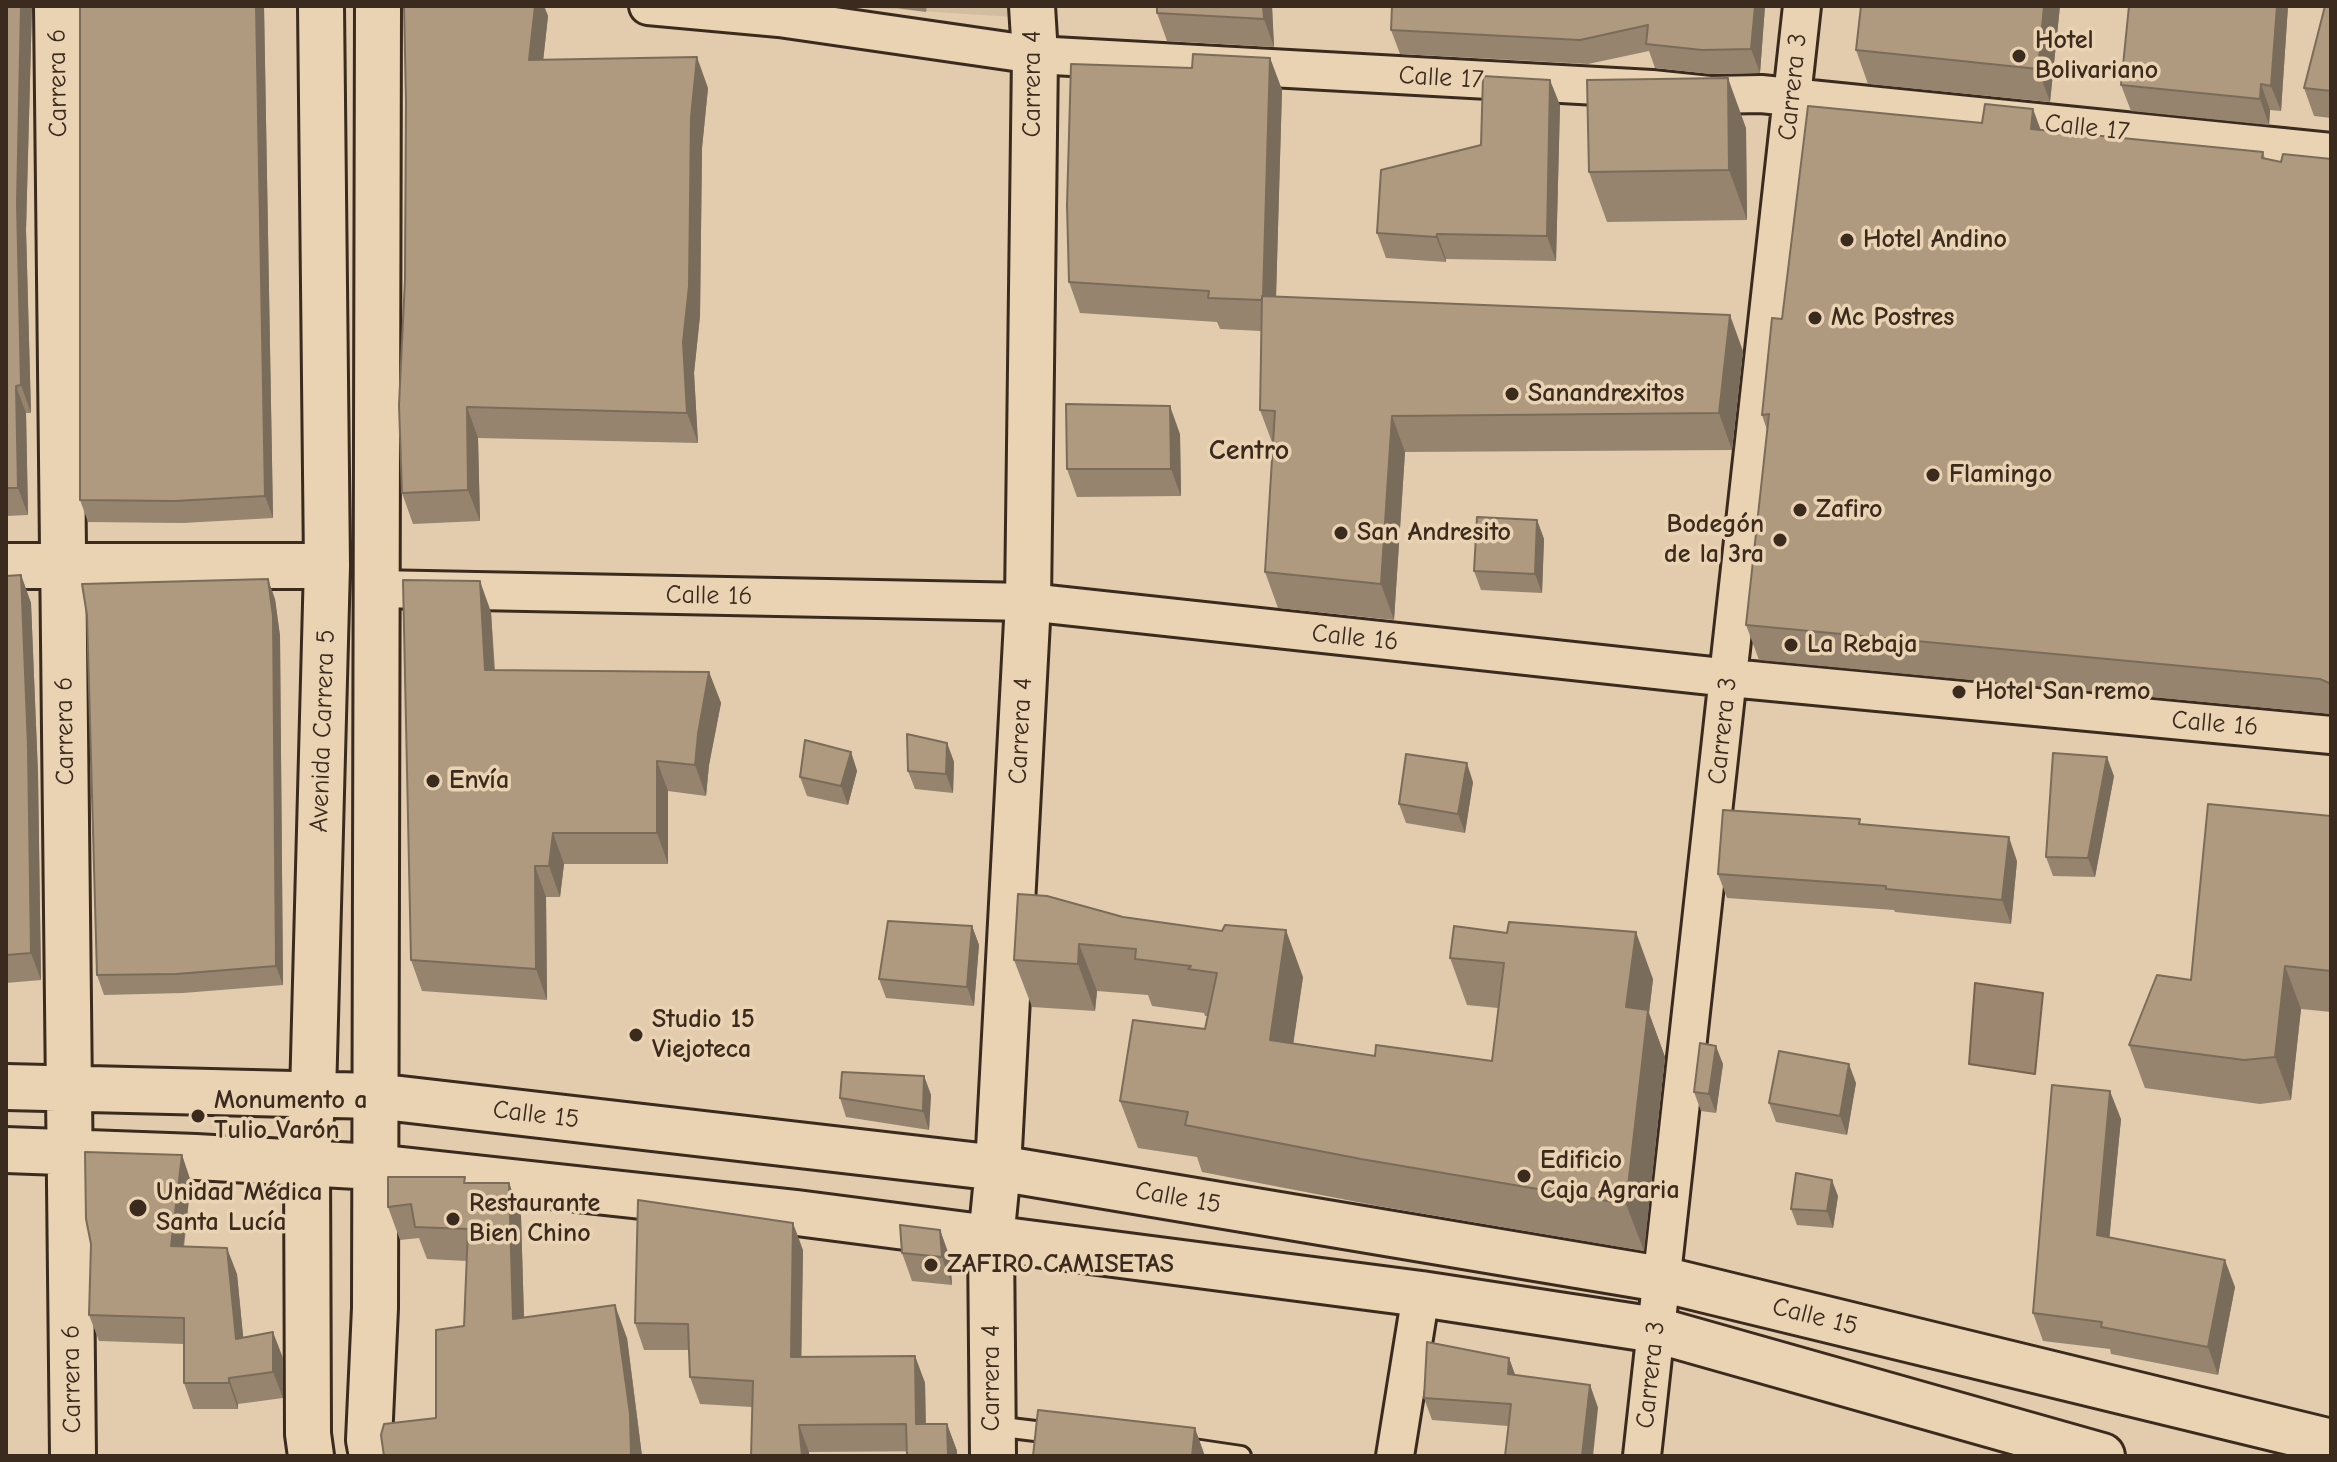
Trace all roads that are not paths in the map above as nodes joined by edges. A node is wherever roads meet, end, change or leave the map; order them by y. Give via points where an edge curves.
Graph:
1 (57, 6) edge
2 (321, 6) edge
3 (378, 6) edge
4 (648, 6) edge
5 (1032, 6) edge
6 (1802, 6) edge
7 (1035, 55) junction
8 (1792, 100) junction
9 (2331, 152) edge
10 (64, 565) junction
11 (6, 566) edge
12 (327, 566) junction
13 (376, 589) junction
14 (1028, 602) junction
15 (1730, 678) junction
16 (2331, 735) edge
17 (6, 1087) edge
18 (69, 1088) junction
19 (313, 1095) junction
20 (375, 1096) junction
21 (6, 1150) edge
22 (69, 1151) junction
23 (307, 1162) junction
24 (375, 1167) junction
25 (998, 1168) junction
26 (991, 1240) junction
27 (1661, 1279) junction
28 (1421, 1294) junction
29 (1656, 1330) junction
30 (1071, 1435) edge
31 (993, 1441) edge
32 (2331, 1442) edge
33 (1164, 1446) edge
34 (73, 1456) edge
35 (311, 1456) edge
36 (372, 1456) edge
37 (1241, 1456) edge
38 (1395, 1456) edge
39 (1642, 1456) edge
40 (2102, 1456) edge

1 - 10 main road, Carrera 6
2 - 12 main road, Avenida Carrera 5
3 - 13 main road, Avenida Carrera 5
4 - 7 street, Calle 17 via 779,18
5 - 7 main road, Carrera 4
6 - 8 street, Carrera 3
7 - 8 street, Calle 17 via 1761,94
7 - 14 main road, Carrera 4
8 - 9 street, Calle 17
8 - 15 street, Carrera 3
10 - 11 main road
10 - 12 main road
10 - 18 main road, Carrera 6
12 - 19 main road, Avenida Carrera 5
13 - 14 street, Calle 16
13 - 20 main road, Avenida Carrera 5
14 - 15 street, Calle 16
14 - 25 main road, Carrera 4
15 - 16 street, Calle 16
15 - 27 street, Carrera 3
17 - 18 main road, Calle 15
18 - 19 main road, Calle 15
18 - 22 main road, Carrera 6
19 - 20 main road, Calle 15
19 - 23 main road, Avenida Carrera 5
20 - 24 main road, Avenida Carrera 5
20 - 25 main road, Calle 15
21 - 22 main road, Calle 15
22 - 23 main road, Calle 15
22 - 34 main road, Carrera 6
23 - 24 main road, Calle 15
23 - 35 main road, Avenida Carrera 5
24 - 26 main road, Calle 15
24 - 36 main road, Avenida Carrera 5
25 - 26 main road, Carrera 4
25 - 27 main road, Calle 15
26 - 28 main road, Calle 15
26 - 31 main road, Carrera 4
27 - 29 street, Carrera 3
27 - 32 main road, Calle 15
28 - 29 main road, Calle 15
28 - 38 street
29 - 39 street, Carrera 3
29 - 40 main road, Calle 15
30 - 31 lane
33 - 37 lane

